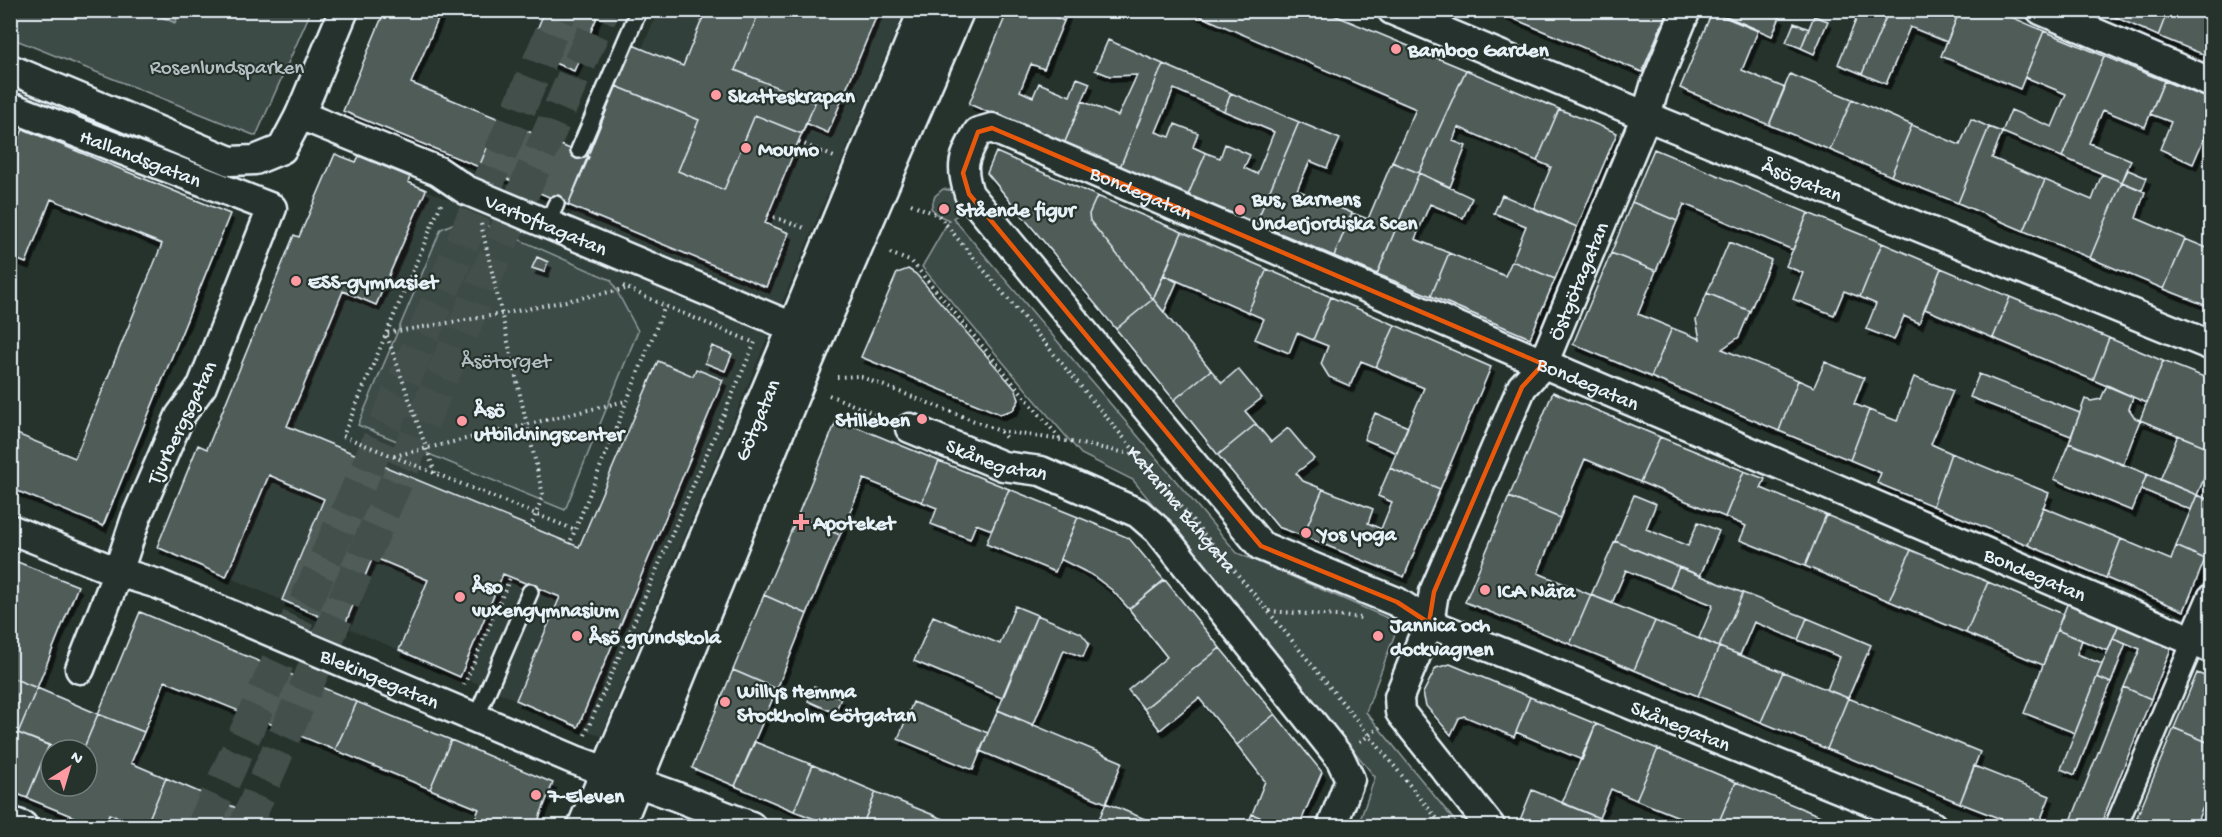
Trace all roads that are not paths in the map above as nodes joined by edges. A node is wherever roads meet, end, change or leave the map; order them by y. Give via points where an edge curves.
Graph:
1 (344, 10) edge
2 (639, 10) edge
3 (926, 10) edge
4 (957, 10) edge
5 (1392, 10) edge
6 (1686, 10) edge
7 (2042, 10) edge
8 (10, 69) edge
9 (2211, 82) edge
10 (10, 110) edge
11 (300, 115) junction
12 (1646, 116) junction
13 (971, 144) joint
14 (579, 150) dead end
15 (272, 208) joint
16 (795, 328) junction
17 (2211, 346) edge
18 (1543, 364) junction
19 (910, 428) road end
20 (10, 529) edge
21 (1160, 532) joint
22 (1261, 546) joint
23 (118, 572) junction
24 (530, 592) dead end
25 (2211, 598) edge
26 (1429, 623) junction
27 (2202, 646) edge
28 (80, 669) dead end
29 (465, 713) junction
30 (621, 776) junction
31 (10, 821) edge
32 (23, 826) edge
33 (585, 826) edge
34 (617, 826) edge
35 (751, 826) edge
36 (1332, 826) edge
37 (1490, 826) edge
38 (1932, 826) edge
39 (2116, 826) edge

1 - 11 street
2 - 14 lane
3 - 16 street, Götgatan
4 - 30 street, Götgatan via 805,364
5 - 12 street, Åsögatan
6 - 12 street, Östgötagatan
7 - 9 street
8 - 11 street, Hallandsgatan via 230,160 255,160 282,149
10 - 15 street, Hallandsgatan via 16,108
11 - 16 street, Vartoftagatan via 438,171 466,190 551,214
12 - 17 street, Åsögatan
12 - 18 street, Östgötagatan
13 - 18 street, Bondegatan via 978,132 992,128
13 - 22 street, Katarina Bangata via 963,173 969,194
15 - 23 street, Tjurbergsgatan via 202,386 180,416 130,533
16 - 30 street, Götgatan
18 - 26 street, Östgötagatan via 1517,397 1434,592
18 - 27 street, Bondegatan
19 - 21 street, Skånegatan via 1003,466 1041,471 1138,513
20 - 23 street, Blekingegatan
21 - 36 street, Katarina Bangata via 1345,768
22 - 26 street, Skånegatan via 1397,602
23 - 28 street, Tjurbergsgatan
23 - 29 street, Blekingegatan via 158,584
24 - 29 lane
25 - 27 street
26 - 37 street, Östgötagatan via 1399,697 1400,712
26 - 38 street, Skånegatan
27 - 39 street
29 - 30 street, Blekingegatan
30 - 33 street, Götgatan
30 - 34 street, Götgatan
30 - 35 street, Blekingegatan
31 - 32 street

